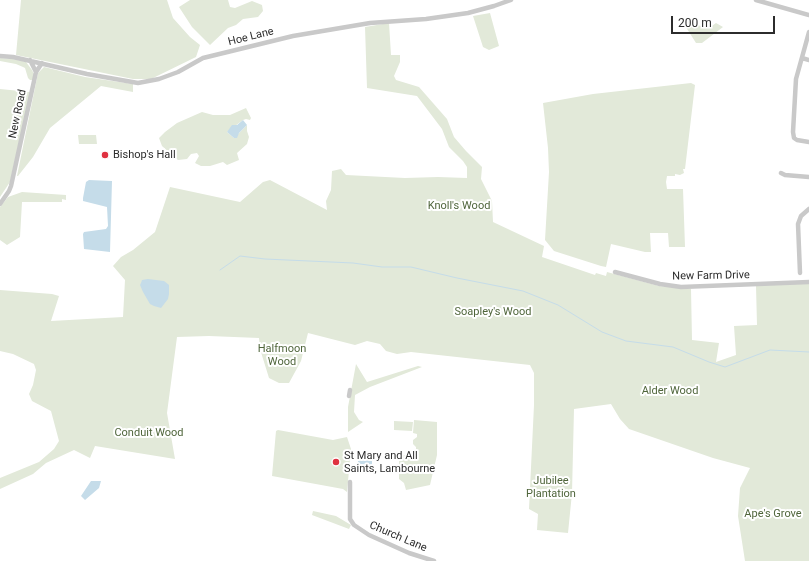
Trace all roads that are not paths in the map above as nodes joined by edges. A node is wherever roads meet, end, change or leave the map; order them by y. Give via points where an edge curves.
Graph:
1 (511, 0) edge
2 (756, 0) edge
3 (809, 15) edge
4 (809, 32) edge
5 (0, 56) edge
6 (802, 58) junction
7 (30, 60) junction
8 (809, 60) edge
9 (42, 63) junction
10 (36, 72) junction
11 (809, 142) edge
12 (781, 173) dead end
13 (809, 177) edge
14 (0, 204) edge
15 (809, 209) edge
16 (614, 272) dead end
17 (800, 273) dead end
18 (809, 282) edge
19 (350, 390) dead end
20 (349, 396) dead end
21 (350, 482) dead end
22 (434, 561) edge

1 - 9 street, Hoe Lane via 468,13 364,24 293,36 203,58 178,72 138,83
2 - 3 street
4 - 6 street
5 - 7 street, Hoe Lane
6 - 8 street
6 - 11 street via 796,79 793,135 797,140
7 - 9 street, Hoe Lane
7 - 10 street
9 - 10 street, New Road
10 - 14 street, New Road via 11,186
12 - 13 street
15 - 17 street via 799,220
16 - 18 street, New Farm Drive via 681,287
19 - 20 street
21 - 22 street, Church Lane via 350,519 354,525 369,535 409,553

